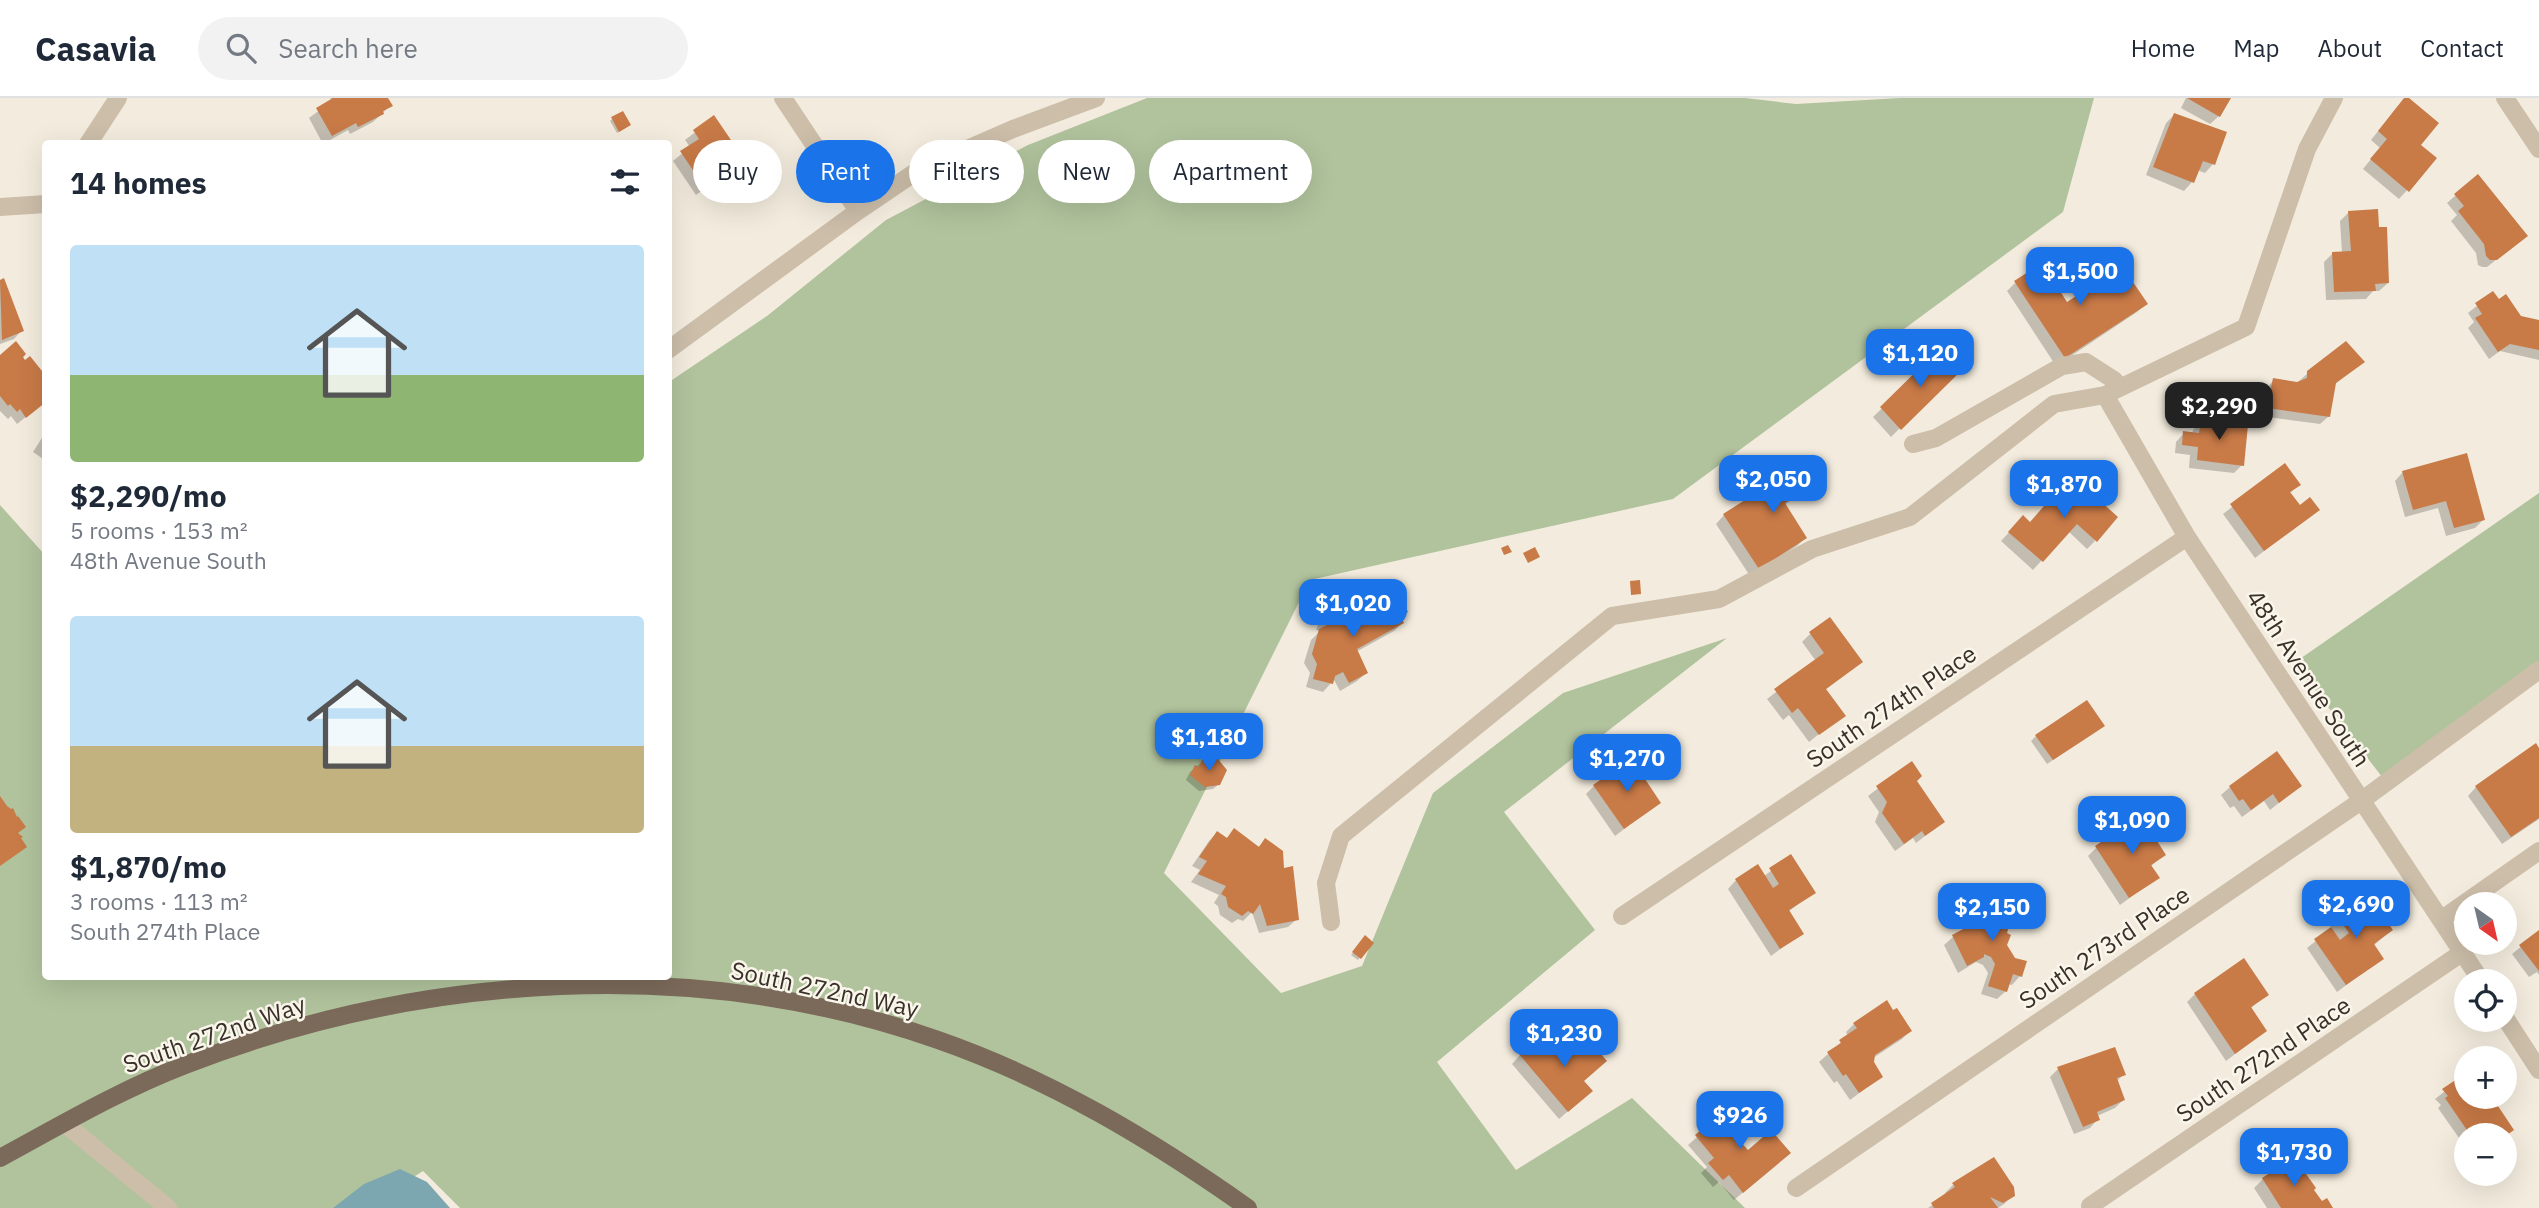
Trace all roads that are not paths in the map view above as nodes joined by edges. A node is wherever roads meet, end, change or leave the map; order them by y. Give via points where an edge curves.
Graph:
1 (118, 98) edge
2 (783, 98) edge
3 (1096, 98) edge
4 (2334, 98) edge
5 (2505, 98) edge
6 (91, 140) edge
7 (2539, 149) edge
8 (42, 204) edge
9 (0, 207) edge
10 (858, 211) junction
11 (672, 347) edge
12 (2112, 391) junction
13 (1913, 444) dead end
14 (2187, 537) junction
15 (2539, 670) edge
16 (2361, 801) junction
17 (2539, 851) edge
18 (1622, 916) dead end
19 (2442, 919) junction
20 (1331, 922) dead end
21 (2454, 938) edge
22 (2457, 956) edge
23 (2514, 1032) edge
24 (2539, 1070) edge
25 (64, 1123) junction
26 (0, 1158) edge
27 (1796, 1188) dead end
28 (2090, 1206) dead end
29 (168, 1208) edge
30 (1248, 1208) edge

1 - 6 street
2 - 10 street
3 - 10 street via 917,172
4 - 12 street via 2307,149 2246,327
5 - 7 street
8 - 9 street
10 - 11 street
12 - 13 street via 2114,380 2086,362 2062,366 1936,438
12 - 14 street, 48th Avenue South
12 - 20 street via 2054,404 1910,517 1811,549 1718,599 1612,616 1341,836 1326,883
14 - 16 street, 48th Avenue South
14 - 18 street, South 274th Place
15 - 16 street, South 273rd Place
16 - 19 street, 48th Avenue South
16 - 27 street, South 273rd Place
17 - 19 street
19 - 21 street, 48th Avenue South
22 - 28 street, South 272nd Place
23 - 24 street
25 - 26 main road, South 272nd Way
25 - 29 street
25 - 30 main road, South 272nd Way via 114,1095 186,1065 303,1026 360,1013 429,999 562,986 697,988 826,1009 962,1049 1126,1127

